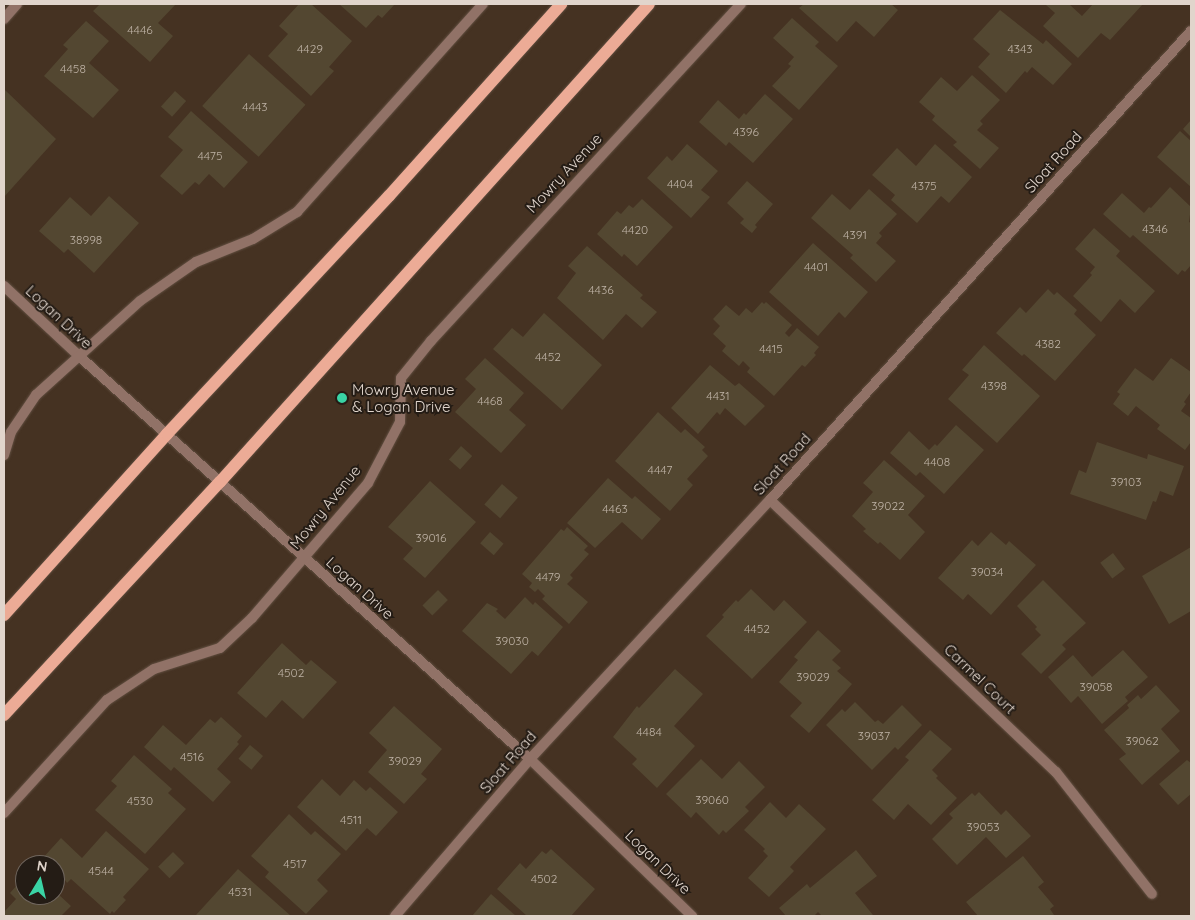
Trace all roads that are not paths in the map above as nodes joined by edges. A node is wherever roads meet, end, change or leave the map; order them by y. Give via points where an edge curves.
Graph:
1 (17, 4) edge
2 (483, 4) edge
3 (560, 4) edge
4 (649, 4) edge
5 (742, 4) edge
6 (4, 19) edge
7 (1191, 31) edge
8 (4, 286) edge
9 (79, 356) junction
10 (167, 434) junction
11 (4, 455) edge
12 (220, 482) junction
13 (770, 500) junction
14 (304, 558) junction
15 (4, 615) edge
16 (4, 715) edge
17 (530, 759) junction
18 (4, 813) edge
19 (1152, 894) dead end
20 (395, 916) edge
21 (692, 916) edge

1 - 6 street
2 - 9 street via 297,212 252,239 196,262 140,301
3 - 10 main road via 390,196
4 - 12 main road
5 - 14 street, Mowry Avenue via 431,341 401,378 400,422 368,483
7 - 13 street, Sloat Road
8 - 9 street, Logan Drive
9 - 10 street, Logan Drive
9 - 11 street via 36,395 11,432
10 - 12 street, Logan Drive
10 - 15 main road
12 - 14 street, Logan Drive
12 - 16 main road
13 - 17 street, Sloat Road
13 - 19 street, Carmel Court via 1056,772
14 - 17 street, Logan Drive
14 - 18 street, Mowry Avenue via 252,618 220,648 154,670 107,700
17 - 20 street, Sloat Road
17 - 21 street, Logan Drive

